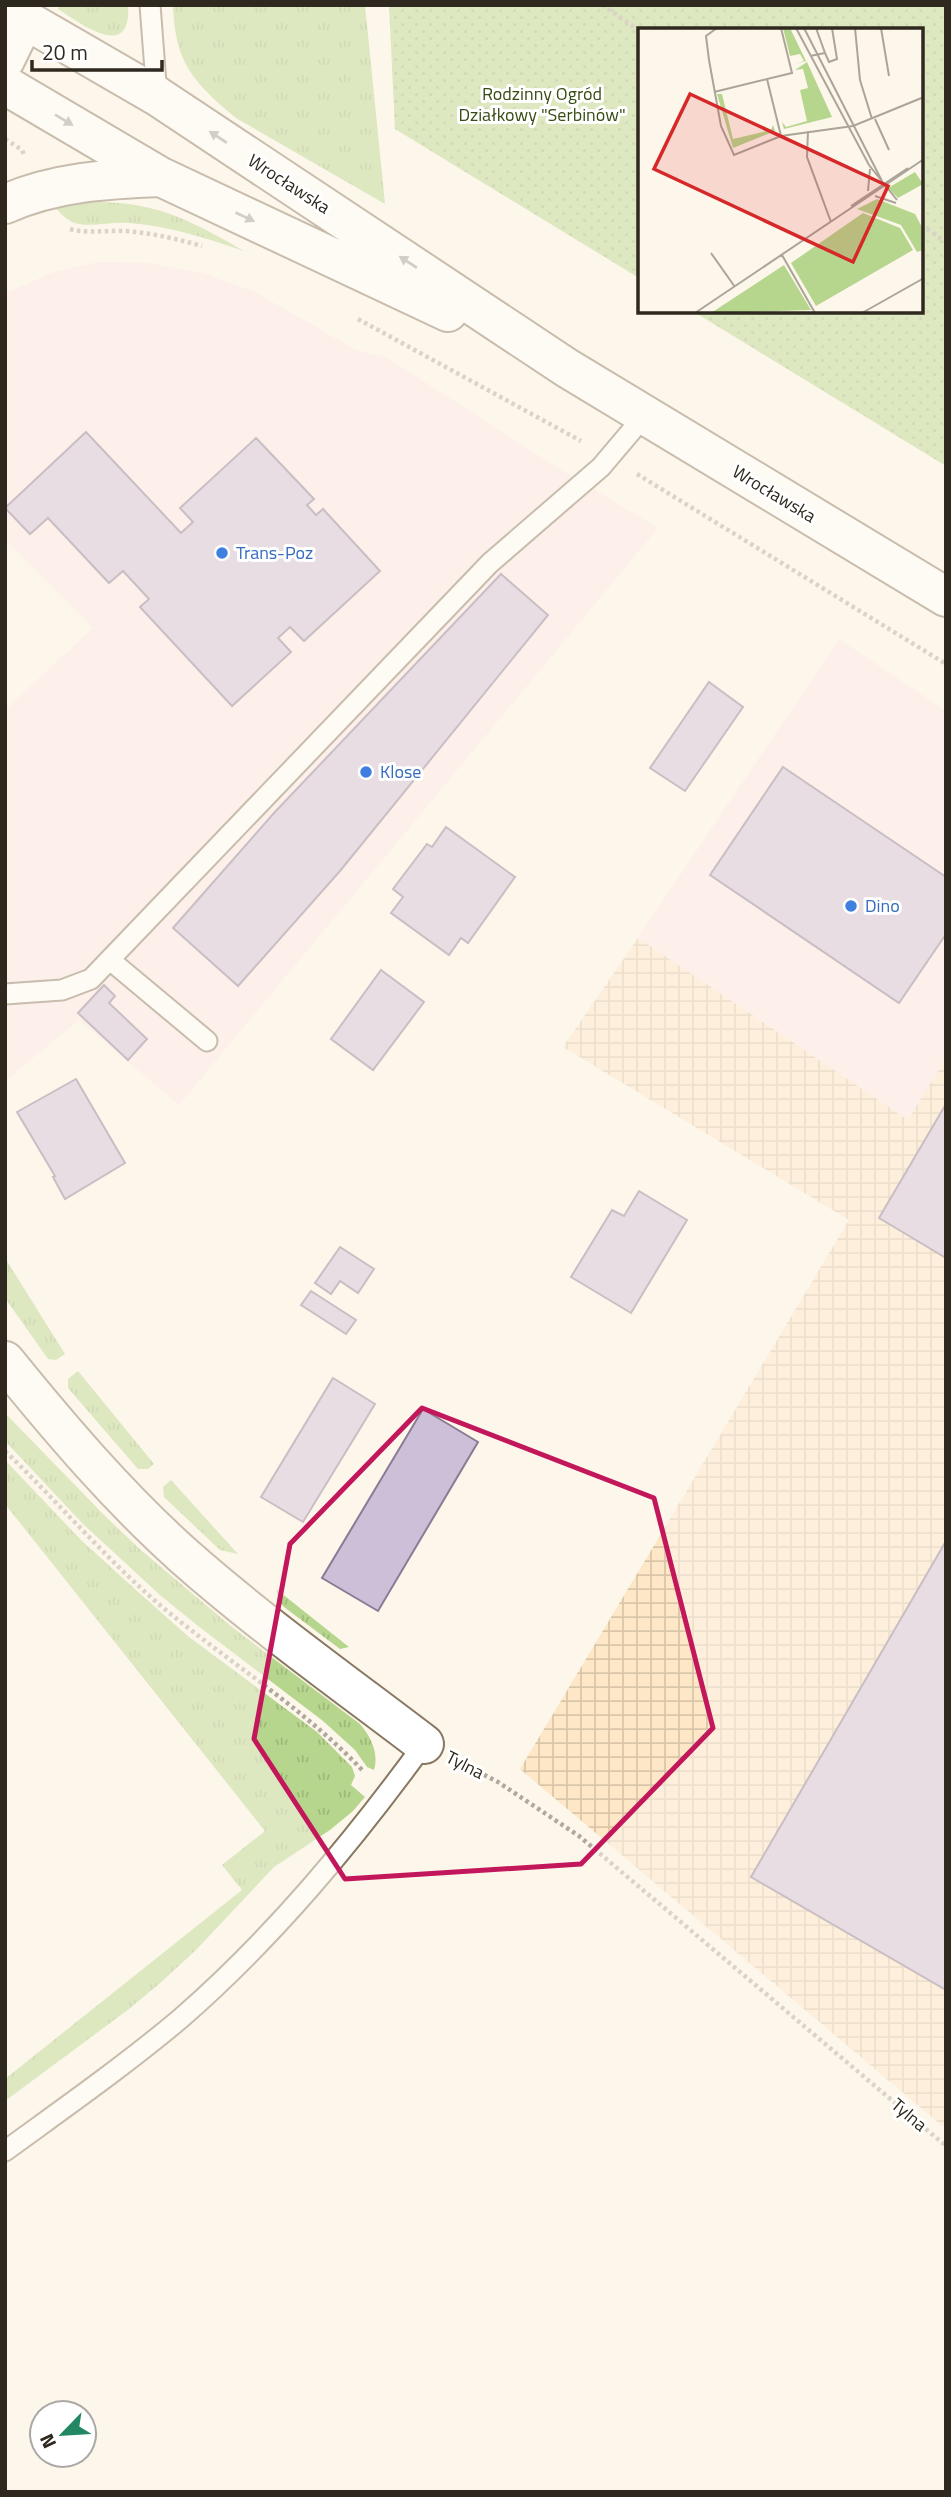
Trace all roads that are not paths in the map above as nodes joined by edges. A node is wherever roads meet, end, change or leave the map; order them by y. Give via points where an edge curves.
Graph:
1 (150, 5) edge
2 (17, 15) edge
3 (5, 60) edge
4 (5, 85) edge
5 (157, 96) junction
6 (161, 177) junction
7 (22, 197) edge
8 (567, 368) junction
9 (645, 415) junction
10 (946, 597) edge
11 (110, 960) junction
12 (5, 995) edge
13 (206, 1041) dead end
14 (5, 1362) edge
15 (424, 1744) joint
16 (5, 2151) edge

1 - 5 lane
2 - 3 street
2 - 5 street, Wrocławska
4 -> 6 street, Wrocławska
8 -> 5 street, Wrocławska
6 - 7 street via 75,183
6 -> 8 street, Wrocławska
8 - 9 street, Wrocławska
9 - 10 street, Wrocławska
9 - 11 lane via 601,467 490,564
11 - 12 lane via 91,979 62,990
11 - 13 lane
14 - 15 street, Tylna via 120,1495 185,1557 261,1621
15 - 16 lane via 293,1910 231,1972 101,2081

